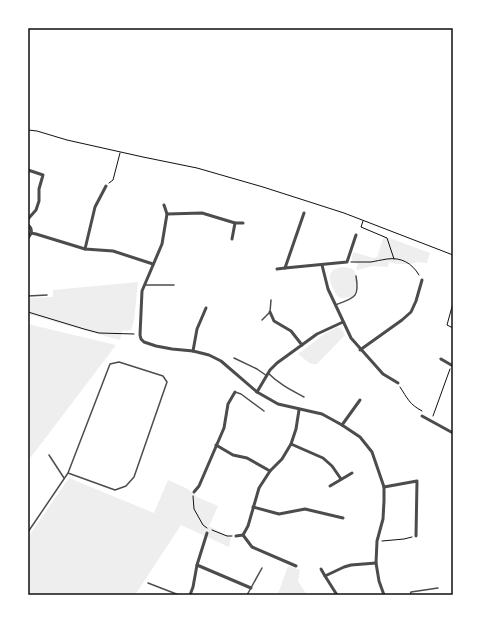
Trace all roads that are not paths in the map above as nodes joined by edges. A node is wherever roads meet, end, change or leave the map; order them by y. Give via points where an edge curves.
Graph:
1 (28, 170) edge
2 (106, 186) road end
3 (164, 205) dead end
4 (304, 213) dead end
5 (167, 214) junction
6 (28, 219) edge
7 (235, 222) junction
8 (244, 223) dead end
9 (28, 225) edge
10 (31, 233) junction
11 (356, 235) dead end
12 (28, 238) edge
13 (232, 239) dead end
14 (85, 250) junction
15 (153, 264) junction
16 (322, 265) junction
17 (285, 268) junction
18 (277, 269) dead end
19 (356, 276) dead end
20 (422, 280) road end
21 (145, 284) junction
22 (174, 285) dead end
23 (47, 295) dead end
24 (28, 296) edge
25 (271, 300) dead end
26 (335, 305) junction
27 (206, 308) dead end
28 (270, 312) junction
29 (262, 320) dead end
30 (343, 322) junction
31 (302, 345) junction
32 (360, 350) junction
33 (193, 351) junction
34 (234, 358) dead end
35 (441, 359) dead end
36 (452, 365) edge
37 (267, 375) junction
38 (398, 383) road end
39 (235, 392) joint
40 (257, 392) junction
41 (304, 397) dead end
42 (360, 400) dead end
43 (299, 410) junction
44 (264, 411) dead end
45 (422, 416) road end
46 (342, 425) junction
47 (453, 433) edge
48 (291, 444) junction
49 (216, 445) junction
50 (49, 455) dead end
51 (270, 471) junction
52 (68, 473) junction
53 (352, 473) dead end
54 (64, 478) junction
55 (341, 479) junction
56 (330, 486) dead end
57 (384, 487) junction
58 (194, 492) road end
59 (253, 507) junction
60 (343, 518) dead end
61 (28, 532) edge
62 (207, 533) dead end
63 (243, 535) junction
64 (236, 536) road end
65 (416, 536) road end
66 (376, 563) junction
67 (197, 565) junction
68 (296, 566) dead end
69 (262, 568) dead end
70 (321, 570) dead end
71 (325, 576) junction
72 (148, 583) dead end
73 (251, 588) junction
74 (438, 588) dead end
75 (179, 595) edge
76 (190, 595) edge
77 (247, 595) edge
78 (337, 595) edge
79 (384, 595) edge
80 (410, 595) edge

1 - 6 street via 43,175 36,210
2 - 14 street via 95,207
3 - 5 street
4 - 17 street
5 - 7 street via 202,213
5 - 15 street via 162,244
7 - 8 street
7 - 13 street
9 - 10 street
10 - 12 street
10 - 14 street
11 - 16 street via 346,262
14 - 15 street via 113,251
15 - 21 street
16 - 17 street
16 - 26 street
17 - 18 street
19 - 26 lane via 356,295
20 - 32 street via 411,312
21 - 22 lane
21 - 33 street via 142,291 141,339 172,350
23 - 24 lane
25 - 28 lane
26 - 30 street
27 - 33 street via 197,329
28 - 29 lane
28 - 31 street via 274,321 292,332
30 - 31 street via 317,334
30 - 32 street
31 - 37 street via 277,363
32 - 38 street via 383,374
33 - 40 street via 221,361
34 - 37 lane
35 - 36 street
37 - 40 street
37 - 41 lane
39 - 44 lane
39 - 49 street via 228,404 224,428
40 - 43 street via 278,404
42 - 46 street
43 - 46 street via 322,414
43 - 48 street
45 - 47 street
46 - 57 street via 360,437 372,452
48 - 51 street via 282,459
48 - 55 street via 323,458
49 - 51 street
49 - 58 street
50 - 54 lane
51 - 59 street via 259,488
52 - 52 lane via 110,364 119,362 163,376 168,382 134,477 126,486 115,490
52 - 54 lane
53 - 55 street
54 - 61 lane
55 - 56 street
57 - 65 street via 417,481
57 - 66 street
59 - 60 street via 279,514 305,509
59 - 63 street
62 - 67 street
63 - 64 street
63 - 68 street via 252,547
66 - 71 street via 351,565
66 - 79 street
67 - 73 street
67 - 76 street
69 - 73 lane
70 - 71 street
71 - 78 street
72 - 75 lane
73 - 77 lane
74 - 80 lane via 411,592

